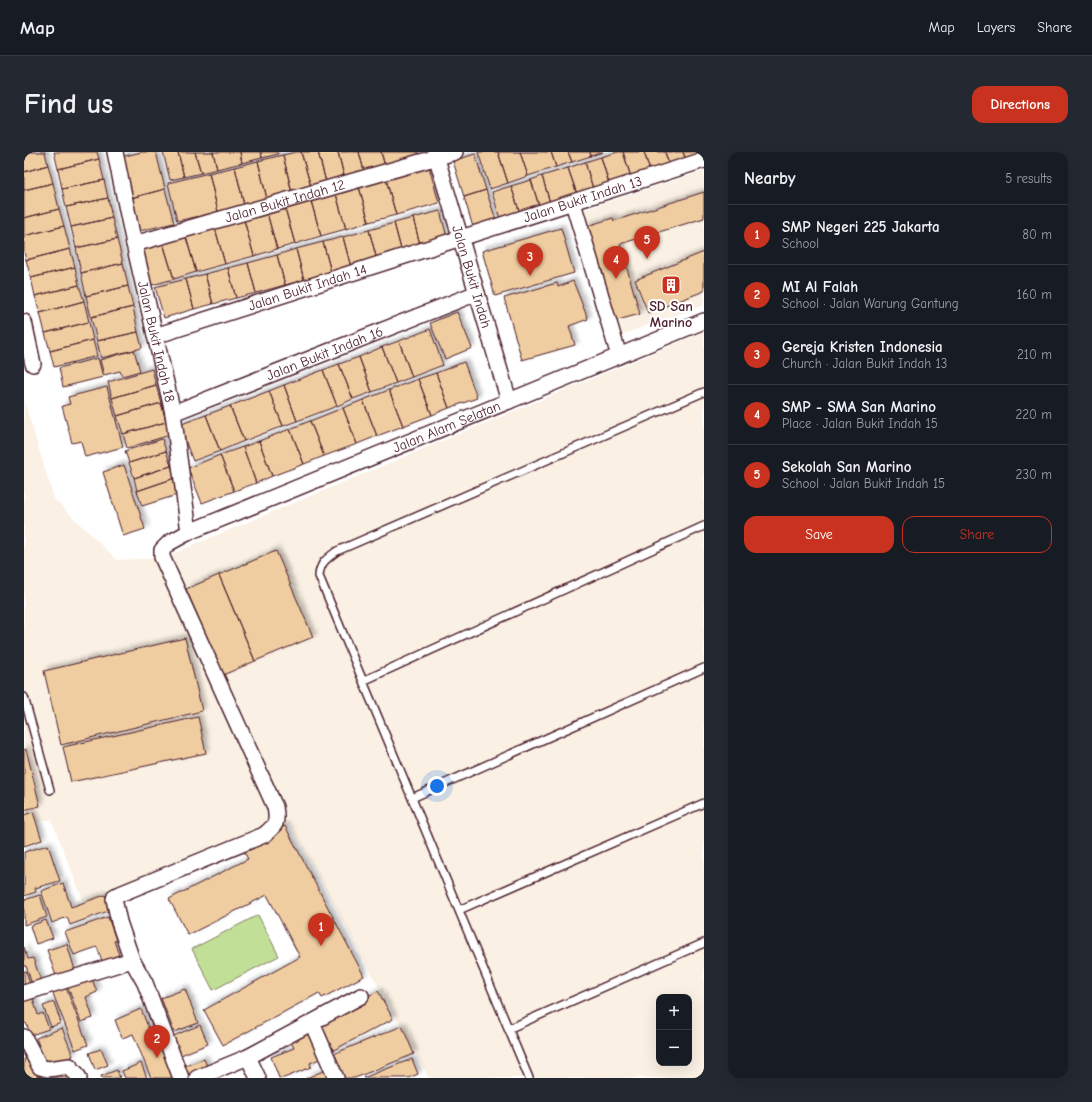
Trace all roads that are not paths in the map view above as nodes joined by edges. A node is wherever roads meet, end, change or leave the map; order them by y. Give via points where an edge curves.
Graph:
1 (115, 152) edge
2 (455, 152) edge
3 (436, 155) edge
4 (704, 160) edge
5 (573, 203) junction
6 (461, 239) junction
7 (134, 244) junction
8 (477, 293) junction
9 (704, 321) edge
10 (24, 322) edge
11 (155, 336) junction
12 (619, 356) junction
13 (33, 364) dead end
14 (704, 392) edge
15 (509, 401) junction
16 (173, 413) junction
17 (704, 526) edge
18 (189, 532) junction
19 (704, 668) edge
20 (363, 680) junction
21 (24, 697) edge
22 (50, 790) dead end
23 (412, 798) junction
24 (704, 803) edge
25 (458, 910) junction
26 (704, 943) edge
27 (132, 960) junction
28 (24, 993) edge
29 (361, 996) dead end
30 (312, 1023) junction
31 (508, 1029) junction
32 (24, 1038) edge
33 (248, 1057) junction
34 (79, 1078) edge
35 (181, 1078) edge
36 (196, 1078) edge
37 (258, 1078) edge
38 (336, 1078) edge
39 (529, 1078) edge

1 - 7 street, Jalan Bukit Indah 18
2 - 3 street, Jalan Bukit Indah 12
3 - 6 street, Jalan Bukit Indah
3 - 7 street, Jalan Bukit Indah 12
4 - 5 street, Jalan Bukit Indah 13
5 - 6 street, Jalan Bukit Indah 13
5 - 12 street
6 - 8 street, Jalan Bukit Indah
6 - 11 street, Jalan Bukit Indah 14
7 - 11 street, Jalan Bukit Indah 18
8 - 15 street, Jalan Bukit Indah
8 - 16 street, Jalan Bukit Indah 16
9 - 12 street, Jalan Alam Selatan
10 - 13 street
11 - 16 street, Jalan Bukit Indah 18
12 - 15 street, Jalan Alam Selatan
14 - 20 lane via 337,551 326,559 320,567 319,576
15 - 18 street, Jalan Alam Selatan
16 - 18 street, Jalan Bukit Indah 18
17 - 20 lane
18 - 27 street, Jalan Alam Selatan via 169,543 162,550 162,557 275,807 277,817 275,826 264,835 115,896 119,922
19 - 23 lane
20 - 23 lane
21 - 22 lane
23 - 25 lane
24 - 25 lane
25 - 31 lane
26 - 31 lane
27 - 28 street
27 - 35 street via 145,983
29 - 30 street
30 - 33 street
30 - 38 street
31 - 39 lane
32 - 34 street via 40,1067 48,1069 70,1066
33 - 36 street
33 - 37 street

